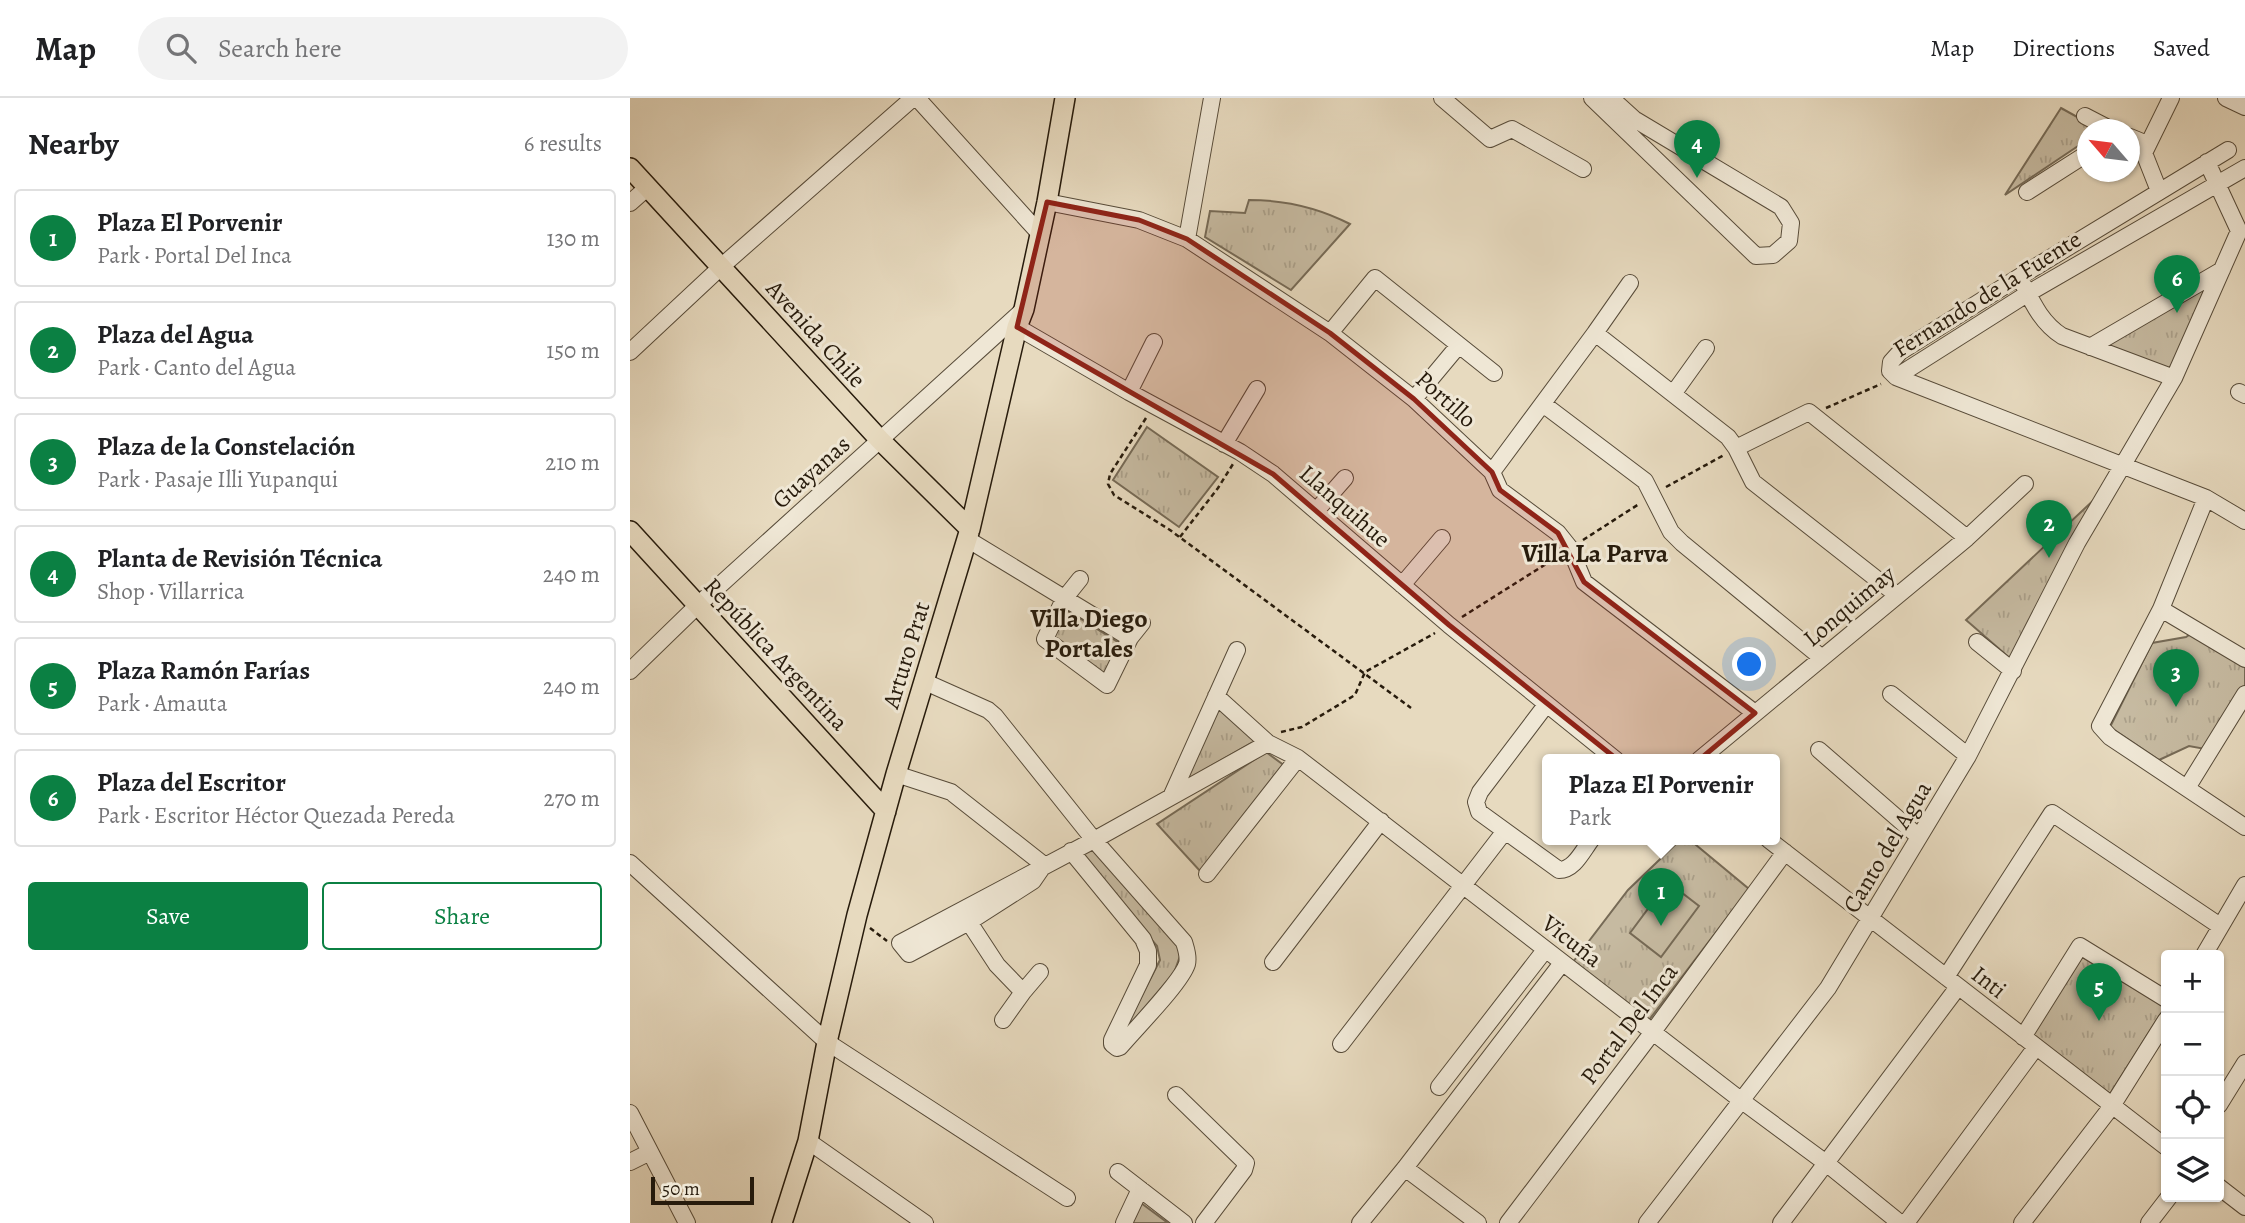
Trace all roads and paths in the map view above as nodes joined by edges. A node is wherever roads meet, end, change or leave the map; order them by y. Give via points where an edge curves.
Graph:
1 (915, 98) edge
2 (1065, 98) edge
3 (1212, 98) edge
4 (1442, 98) edge
5 (1592, 98) edge
6 (1611, 98) edge
7 (2171, 98) edge
8 (2226, 98) edge
9 (2245, 107) edge
10 (2085, 116) dead end
11 (2091, 119) edge
12 (2140, 141) edge
13 (2147, 144) junction
14 (2228, 150) dead end
15 (2077, 160) edge
16 (2207, 162) junction
17 (630, 167) edge
18 (2245, 168) edge
19 (1583, 169) dead end
20 (2219, 184) junction
21 (648, 187) junction
22 (2159, 191) junction
23 (2027, 192) dead end
24 (1047, 202) junction
25 (630, 203) edge
26 (1040, 234) junction
27 (1187, 239) junction
28 (722, 267) junction
29 (2222, 270) junction
30 (2019, 277) junction
31 (1630, 282) dead end
32 (2027, 293) junction
33 (1020, 318) junction
34 (1330, 333) junction
35 (1595, 333) junction
36 (1154, 342) dead end
37 (1459, 345) junction
38 (2090, 347) junction
39 (1706, 348) dead end
40 (630, 352) edge
41 (1494, 373) dead end
42 (1896, 377) junction
43 (2174, 378) junction
44 (1257, 389) dead end
45 (1129, 393) junction
46 (1673, 394) junction
47 (1414, 399) junction
48 (1543, 404) junction
49 (1154, 405) junction
50 (1809, 412) junction
51 (880, 440) junction
52 (1224, 444) junction
53 (1737, 448) junction
54 (1240, 452) junction
55 (2124, 466) junction
56 (1492, 472) junction
57 (1345, 478) dead end
58 (2025, 484) dead end
59 (1654, 494) junction
60 (2206, 498) junction
61 (1316, 511) junction
62 (2245, 521) edge
63 (630, 531) edge
64 (968, 534) junction
65 (1180, 537) junction
66 (1442, 537) dead end
67 (1967, 538) junction
68 (1570, 548) junction
69 (1080, 579) dead end
70 (1402, 585) junction
71 (1897, 595) junction
72 (1064, 599) junction
73 (698, 605) junction
74 (2161, 609) junction
75 (1142, 623) dead end
76 (1449, 625) junction
77 (1130, 638) junction
78 (1977, 642) dead end
79 (1237, 650) dead end
80 (1822, 658) junction
81 (2245, 659) edge
82 (630, 671) edge
83 (2012, 671) junction
84 (1365, 672) junction
85 (923, 681) junction
86 (1891, 694) dead end
87 (2245, 694) edge
88 (1216, 696) junction
89 (1546, 705) junction
90 (1411, 708) dead end
91 (1755, 713) junction
92 (1264, 740) junction
93 (1819, 750) dead end
94 (1608, 754) edge
95 (1706, 754) edge
96 (1968, 756) junction
97 (1298, 758) junction
98 (896, 774) junction
99 (2187, 788) junction
100 (1171, 797) junction
101 (886, 811) junction
102 (1381, 821) junction
103 (2245, 827) edge
104 (1504, 831) junction
105 (1919, 837) junction
106 (1094, 840) junction
107 (1587, 845) edge
108 (1776, 845) edge
109 (1071, 851) junction
110 (1785, 852) junction
111 (630, 863) edge
112 (1044, 865) junction
113 (1207, 874) dead end
114 (1463, 885) junction
115 (2245, 885) edge
116 (857, 915) junction
117 (965, 916) junction
118 (1871, 918) junction
119 (2220, 926) junction
120 (905, 949) joint
121 (1545, 950) junction
122 (2207, 950) edge
123 (1273, 962) dead end
124 (1562, 963) junction
125 (1040, 972) dead end
126 (1952, 982) junction
127 (1023, 992) junction
128 (2161, 996) edge
129 (1003, 1020) dead end
130 (2161, 1028) edge
131 (1653, 1032) junction
132 (2023, 1037) junction
133 (827, 1042) junction
134 (1341, 1044) dead end
135 (2036, 1047) junction
136 (2245, 1063) edge
137 (1438, 1087) dead end
138 (1176, 1095) dead end
139 (2224, 1097) edge
140 (1742, 1101) junction
141 (2112, 1106) junction
142 (630, 1113) edge
143 (807, 1141) junction
144 (2161, 1143) edge
145 (650, 1152) junction
146 (630, 1162) edge
147 (1826, 1163) junction
148 (1405, 1168) junction
149 (1118, 1172) dead end
150 (1140, 1189) junction
151 (2224, 1191) edge
152 (1067, 1198) dead end
153 (2165, 1202) edge
154 (2245, 1207) edge
155 (687, 1223) edge
156 (782, 1223) edge
157 (925, 1223) edge
158 (1124, 1223) edge
159 (1184, 1223) edge
160 (1205, 1223) edge
161 (1360, 1223) edge
162 (1478, 1223) edge
163 (1508, 1223) edge
164 (1647, 1223) edge
165 (1781, 1223) edge
166 (1900, 1223) edge
167 (1906, 1223) edge
168 (2022, 1223) edge
169 (2149, 1223) edge

1 - 26 street
1 - 28 street
2 - 24 main road, Arturo Prat
3 - 27 street
4 - 19 street via 1490,139 1512,129
5 - 6 street via 1756,256 1773,255 1789,241 1791,223 1781,207 1634,120
7 - 13 street
8 - 9 street
10 - 11 street
12 - 13 street
13 - 22 street via 2144,157
14 - 16 street, Fernando de la Fuente
15 - 23 street
16 - 20 street, Canto del Agua
16 - 22 street, Fernando de la Fuente
17 - 21 main road, Avenida Chile
18 - 20 street, Fernando de la Fuente
20 - 29 street, Canto del Agua via 2239,231
20 - 32 street, Fernando de la Fuente
21 - 25 street
21 - 28 main road, Avenida Chile
22 - 30 street, Fernando de la Fuente
24 - 26 main road, Arturo Prat
24 - 27 street, Portillo via 1139,220
26 - 33 main road, Arturo Prat
27 - 34 street, Portillo
28 - 40 street
28 - 51 main road, Avenida Chile
29 - 38 street
29 - 43 street, Canto del Agua
30 - 32 street
30 - 42 street, Fernando de la Fuente via 1900,352 1891,362 1890,371
31 - 35 street
32 - 38 street via 2049,327
32 - 42 street, Fernando de la Fuente
33 - 45 street, Llanquihue
33 - 51 street, Guayanas
33 - 64 main road, Arturo Prat
34 - 37 street via 1375,278
34 - 47 street, Portillo
35 - 46 street
35 - 48 street
36 - 45 street
37 - 41 street
37 - 47 street
38 - 43 street
39 - 46 street
42 - 50 path
42 - 55 street
43 - 55 street, Canto del Agua
44 - 52 street
45 - 49 street, Llanquihue
46 - 53 street
47 - 56 street, Portillo
48 - 56 street
48 - 59 street via 1645,481
49 - 52 street, Llanquihue
49 - 65 path via 1108,484 1114,495
50 - 53 street
50 - 67 street
51 - 64 main road, Avenida Chile
51 - 73 street, Guayanas
52 - 54 street, Llanquihue
53 - 59 path
53 - 71 street via 1753,482
54 - 61 street, Llanquihue
54 - 65 path
55 - 60 street
55 - 83 street, Canto del Agua via 2077,543
56 - 68 street, Portillo via 1500,489 1558,533
57 - 61 street
58 - 67 street, Lonquimay
59 - 68 path
59 - 80 street via 1671,532 1682,543
60 - 62 street
60 - 74 street
61 - 70 street, Llanquihue
63 - 73 main road, República Argentina
64 - 72 street
64 - 85 main road, Arturo Prat
65 - 84 path
66 - 70 street
67 - 71 street, Lonquimay
68 - 76 path
68 - 91 street, Portillo via 1584,582
69 - 72 street
70 - 76 street, Llanquihue
71 - 80 street, Lonquimay
72 - 77 street
72 - 77 street via 1045,639 1107,685
73 - 82 street, Guayanas
73 - 101 main road, República Argentina
74 - 81 street
74 - 99 street via 2100,726
75 - 77 street
76 - 84 path
76 - 89 street, Llanquihue
78 - 83 street
79 - 88 street
80 - 91 street, Lonquimay
83 - 96 street, Canto del Agua
84 - 90 path
84 - 92 path via 1355,695 1301,727
85 - 98 main road, Arturo Prat
85 - 106 street via 995,716
86 - 96 street
87 - 99 street
88 - 92 street, Vicuña
88 - 100 street
89 - 94 street, Llanquihue
89 - 104 street via 1476,802 1479,812
91 - 95 street, Lonquimay
92 - 97 street, Vicuña
92 - 100 street
93 - 105 street
96 - 105 street, Canto del Agua
97 - 102 street, Vicuña
97 - 113 street
98 - 101 main road, Arturo Prat
98 - 112 street via 951,792
99 - 103 street
100 - 106 street
101 - 116 main road, Arturo Prat
102 - 114 street, Vicuña
102 - 123 street
104 - 107 street via 1559,870 1572,866
104 - 114 street
105 - 118 street, Canto del Agua
106 - 109 street
106 - 109 street via 1184,942 1187,952 1178,980 1120,1047 1112,1041 1148,965 1149,951
108 - 110 street, Inti
109 - 112 street
110 - 118 street, Inti
110 - 131 street, Portal Del Inca
111 - 133 street
112 - 117 street
114 - 121 street, Vicuña
114 - 134 street
115 - 119 street
116 - 120 path via 883,939
116 - 133 main road, Arturo Prat
117 - 120 street
117 - 127 street via 997,965
118 - 126 street, Inti
118 - 140 street, Canto del Agua via 1828,988
119 - 122 street
119 - 126 street via 2052,813
121 - 124 street, Vicuña
121 - 137 street
124 - 131 street, Vicuña
124 - 148 street
125 - 127 street
126 - 132 street, Inti
126 - 147 street
127 - 129 street
128 - 132 street via 2080,946
130 - 141 street
131 - 140 street, Vicuña
131 - 163 street, Portal Del Inca
132 - 135 street, Inti
133 - 143 main road, Arturo Prat
133 - 152 street
135 - 141 street, Inti
135 - 167 street
136 - 139 street
138 - 160 street via 1246,1163
140 - 147 street, Vicuña
140 - 164 street, Canto del Agua
141 - 144 street, Inti
141 - 168 street
142 - 145 street
143 - 156 main road, Arturo Prat
143 - 157 street
145 - 146 street
145 - 155 street
147 - 165 street
147 - 166 street, Vicuña
148 - 161 street
148 - 162 street
149 - 150 street
150 - 158 street
150 - 159 street
151 - 154 street
153 - 169 street

